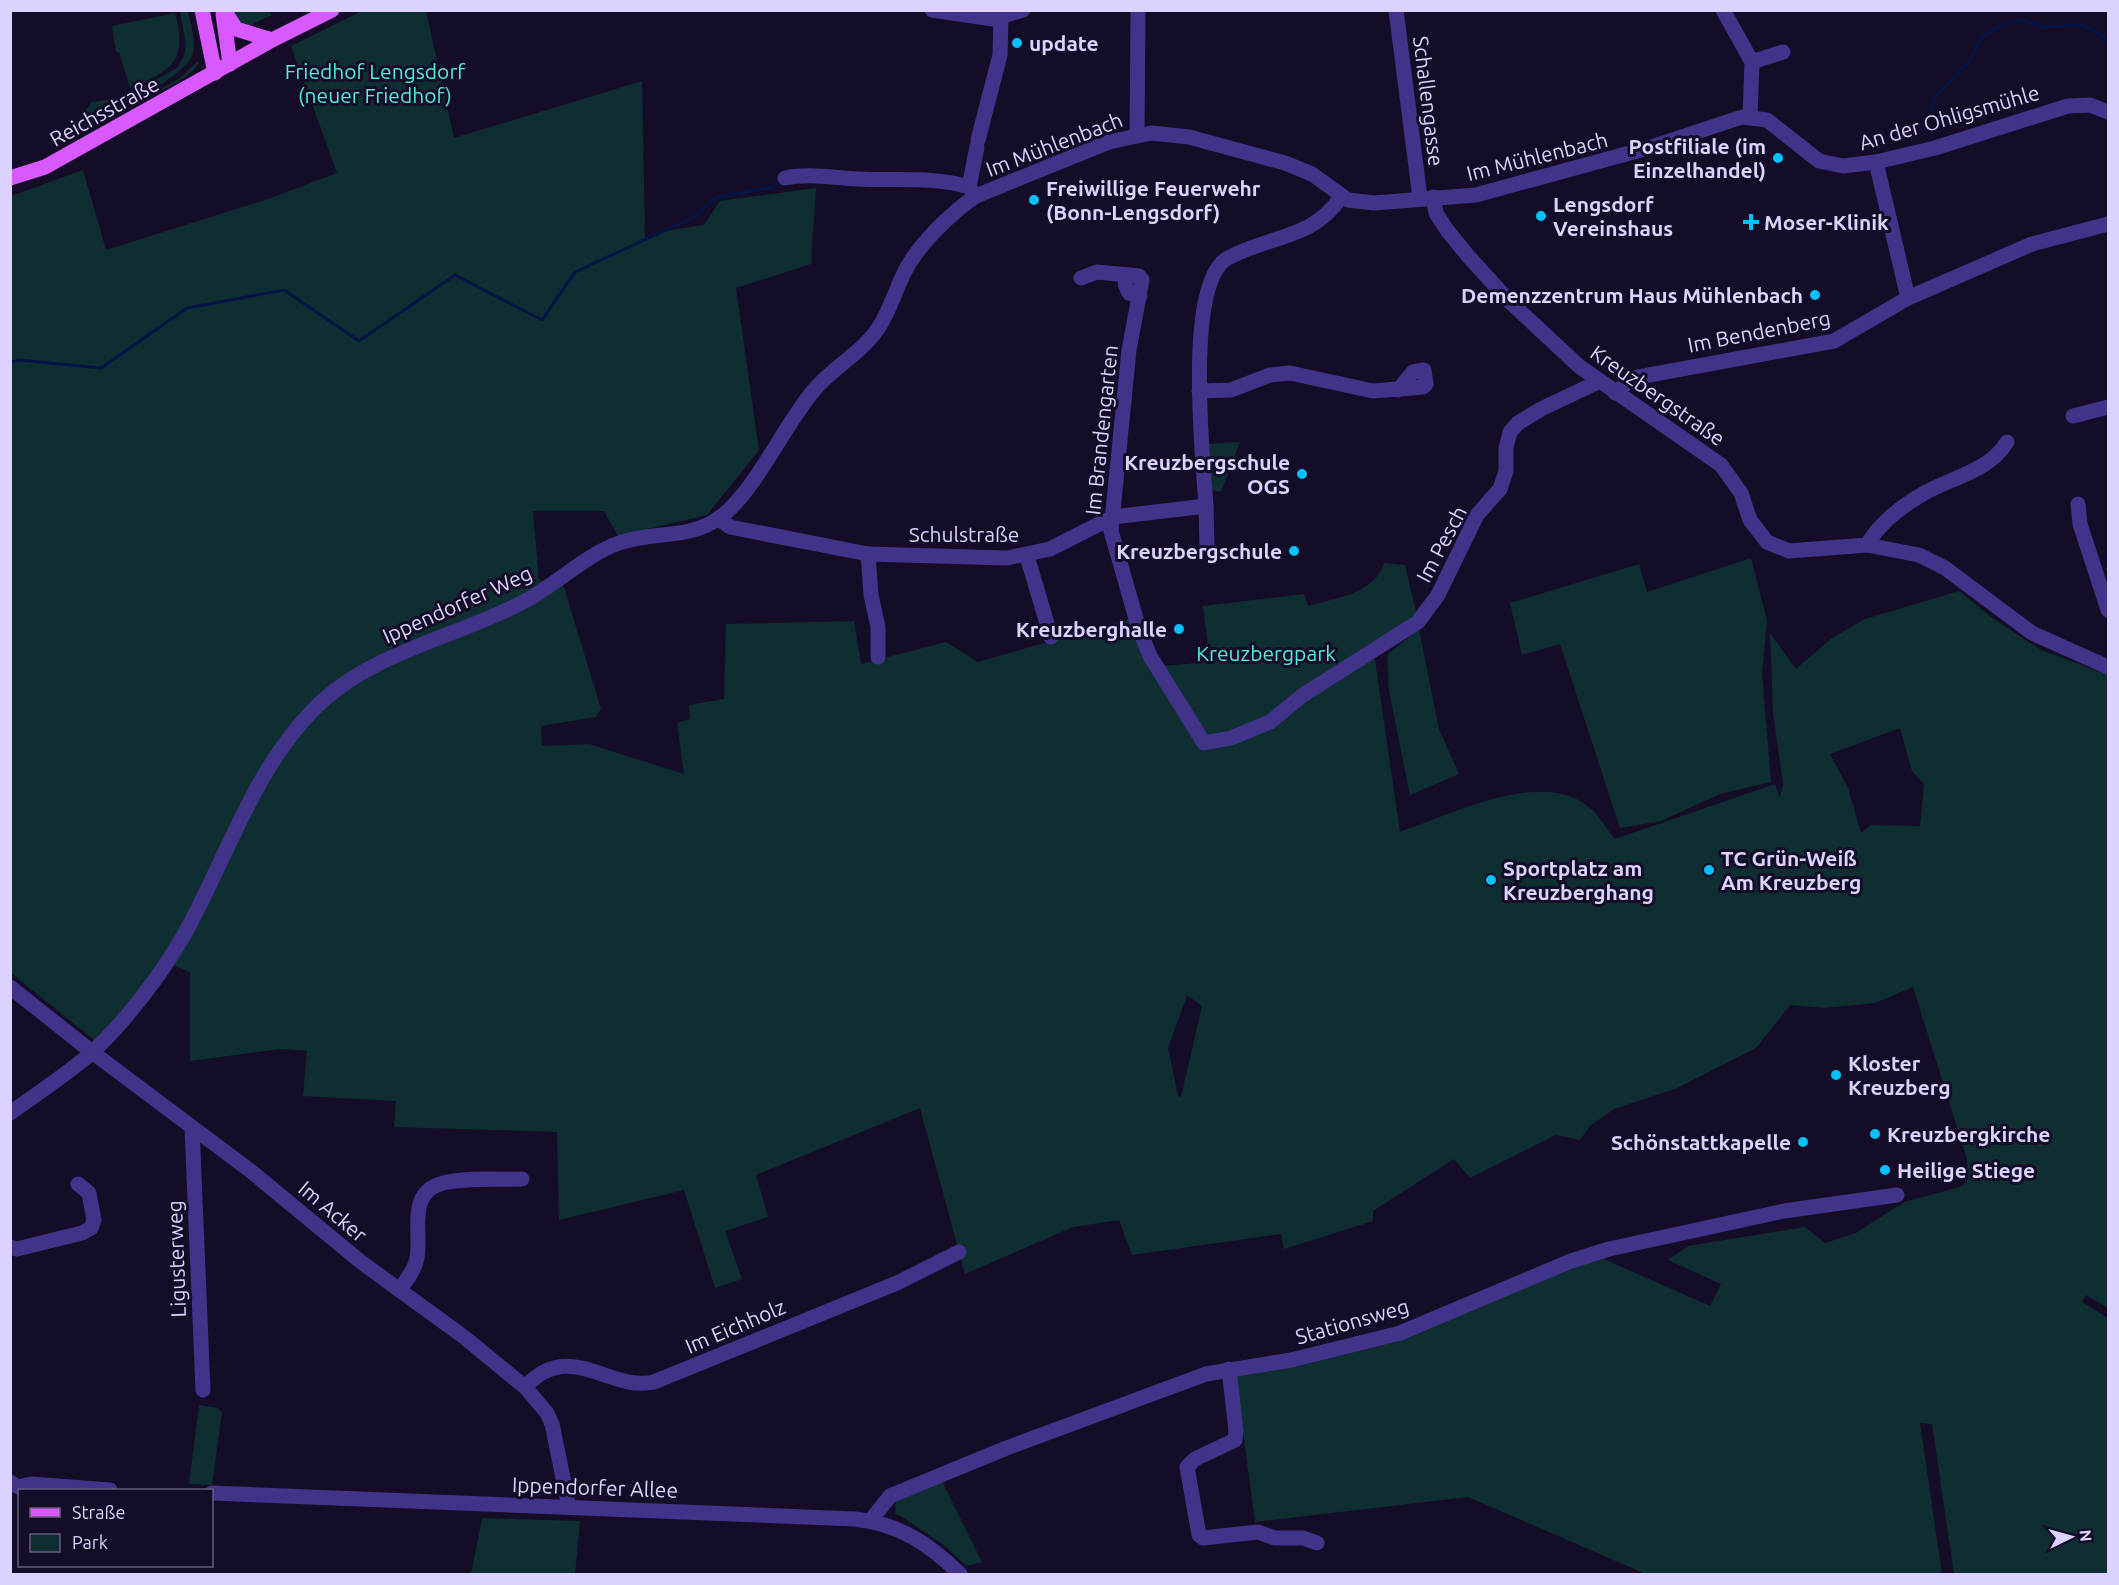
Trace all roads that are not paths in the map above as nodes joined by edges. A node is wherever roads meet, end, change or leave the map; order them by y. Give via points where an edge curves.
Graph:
1 (202, 10) edge
2 (223, 10) edge
3 (332, 10) edge
4 (932, 10) edge
5 (1023, 10) edge
6 (1138, 10) edge
7 (1396, 10) edge
8 (1723, 10) edge
9 (1000, 18) junction
10 (272, 40) junction
11 (1783, 52) dead end
12 (1752, 62) junction
13 (230, 64) junction
14 (215, 73) junction
15 (2109, 112) edge
16 (1750, 116) junction
17 (1137, 134) junction
18 (1876, 162) junction
19 (10, 178) edge
20 (785, 178) dead end
21 (973, 191) junction
22 (1341, 197) junction
23 (1426, 197) junction
24 (2109, 224) edge
25 (1081, 278) dead end
26 (1908, 298) junction
27 (1598, 382) junction
28 (1398, 390) dead end
29 (1199, 391) junction
30 (1615, 393) junction
31 (2109, 407) edge
32 (2073, 416) dead end
33 (2007, 442) dead end
34 (2078, 504) dead end
35 (1206, 506) junction
36 (1113, 517) junction
37 (719, 519) junction
38 (1867, 545) junction
39 (1207, 548) dead end
40 (868, 554) junction
41 (1027, 556) junction
42 (2109, 610) edge
43 (1051, 637) dead end
44 (1377, 649) joint
45 (878, 657) dead end
46 (2107, 664) edge
47 (10, 987) edge
48 (92, 1052) junction
49 (10, 1113) edge
50 (192, 1127) junction
51 (522, 1179) dead end
52 (78, 1184) dead end
53 (1897, 1195) dead end
54 (10, 1247) edge
55 (959, 1252) dead end
56 (399, 1290) junction
57 (1229, 1369) junction
58 (525, 1387) junction
59 (203, 1390) dead end
60 (13, 1488) edge
61 (87, 1489) edge
62 (213, 1493) edge
63 (568, 1507) junction
64 (871, 1520) junction
65 (1317, 1542) dead end
66 (960, 1575) edge

1 - 14 main road
2 - 10 main road via 229,22 243,33
2 - 13 main road
3 - 10 main road, Reichsstraße
4 - 9 street via 977,19
5 - 9 street
6 - 17 street
7 - 23 street, Schallengasse
8 - 12 street
9 - 21 street via 1000,55 978,144
10 - 13 main road, Reichsstraße
11 - 12 street
12 - 16 street
13 - 14 main road, Reichsstraße
14 - 19 main road, Reichsstraße via 45,167
15 - 18 street, An der Ohligsmühle via 2090,105 2068,106 1935,148
16 - 18 street, An der Ohligsmühle via 1773,124 1819,161 1843,166
16 - 23 street, Im Mühlenbach via 1476,195
17 - 21 street, Im Mühlenbach
17 - 22 street, Im Mühlenbach via 1172,134 1285,162 1312,174
18 - 26 street
20 - 21 street, Im Mühlenbach via 799,175 925,180
21 - 37 street, Ippendorfer Weg via 916,253 868,342 814,390 736,501
22 - 23 street, Im Mühlenbach via 1374,203
22 - 29 street via 1317,224 1250,248 1220,264 1214,272 1200,330
23 - 27 street, Kreuzbergstraße via 1447,231 1510,302
24 - 26 street, Im Bendenberg via 2032,244
25 - 36 street, Im Brandengarten via 1097,272 1139,276 1142,280 1129,350
26 - 30 street, Im Bendenberg via 1834,341 1632,378
27 - 30 street, Kreuzbergstraße
27 - 44 street, Im Pesch via 1541,409 1514,427 1507,439 1504,481 1477,515 1438,595 1418,622
28 - 29 street via 1372,391 1290,373 1270,375 1231,390
29 - 35 street
30 - 38 street, Kreuzbergstraße via 1721,465 1738,486 1750,520 1767,542 1803,552
31 - 32 street
33 - 38 street via 1973,471 1920,495 1875,532
34 - 42 street via 2080,524
35 - 36 street, Schulstraße
35 - 39 street
36 - 41 street, Schulstraße via 1058,546
36 - 44 street, Im Brandengarten via 1111,531 1150,657 1204,743 1231,738 1270,722 1303,695
37 - 40 street, Schulstraße via 730,527
37 - 48 street, Ippendorfer Weg via 693,531 614,545 525,601 379,663 323,700 273,762 167,961
38 - 46 street, Kreuzbergstraße via 1919,555 1945,568 2032,633
40 - 41 street, Schulstraße
40 - 45 street
41 - 43 street
47 - 48 street, Im Acker
48 - 49 street, Ippendorfer Weg
48 - 50 street, Im Acker
50 - 56 street, Im Acker
50 - 59 street, Ligusterweg
51 - 56 street via 451,1181 430,1190 421,1199 417,1213 417,1259
52 - 54 street via 89,1193 94,1216 91,1228 62,1239 17,1249
53 - 57 street, Stationsweg via 1774,1213 1610,1249 1400,1333 1291,1360
55 - 58 street, Im Eichholz via 897,1282 662,1380 637,1384 571,1365 544,1372
56 - 58 street, Im Acker
57 - 64 street, Stationsweg via 1196,1377 890,1496
57 - 65 street via 1234,1440 1187,1467 1199,1535 1207,1538 1258,1532 1275,1538
58 - 63 street, Im Acker via 552,1424
60 - 61 street via 31,1484
62 - 63 street, Ippendorfer Allee
63 - 64 street, Ippendorfer Allee
64 - 66 street, Ippendorfer Allee via 916,1537

